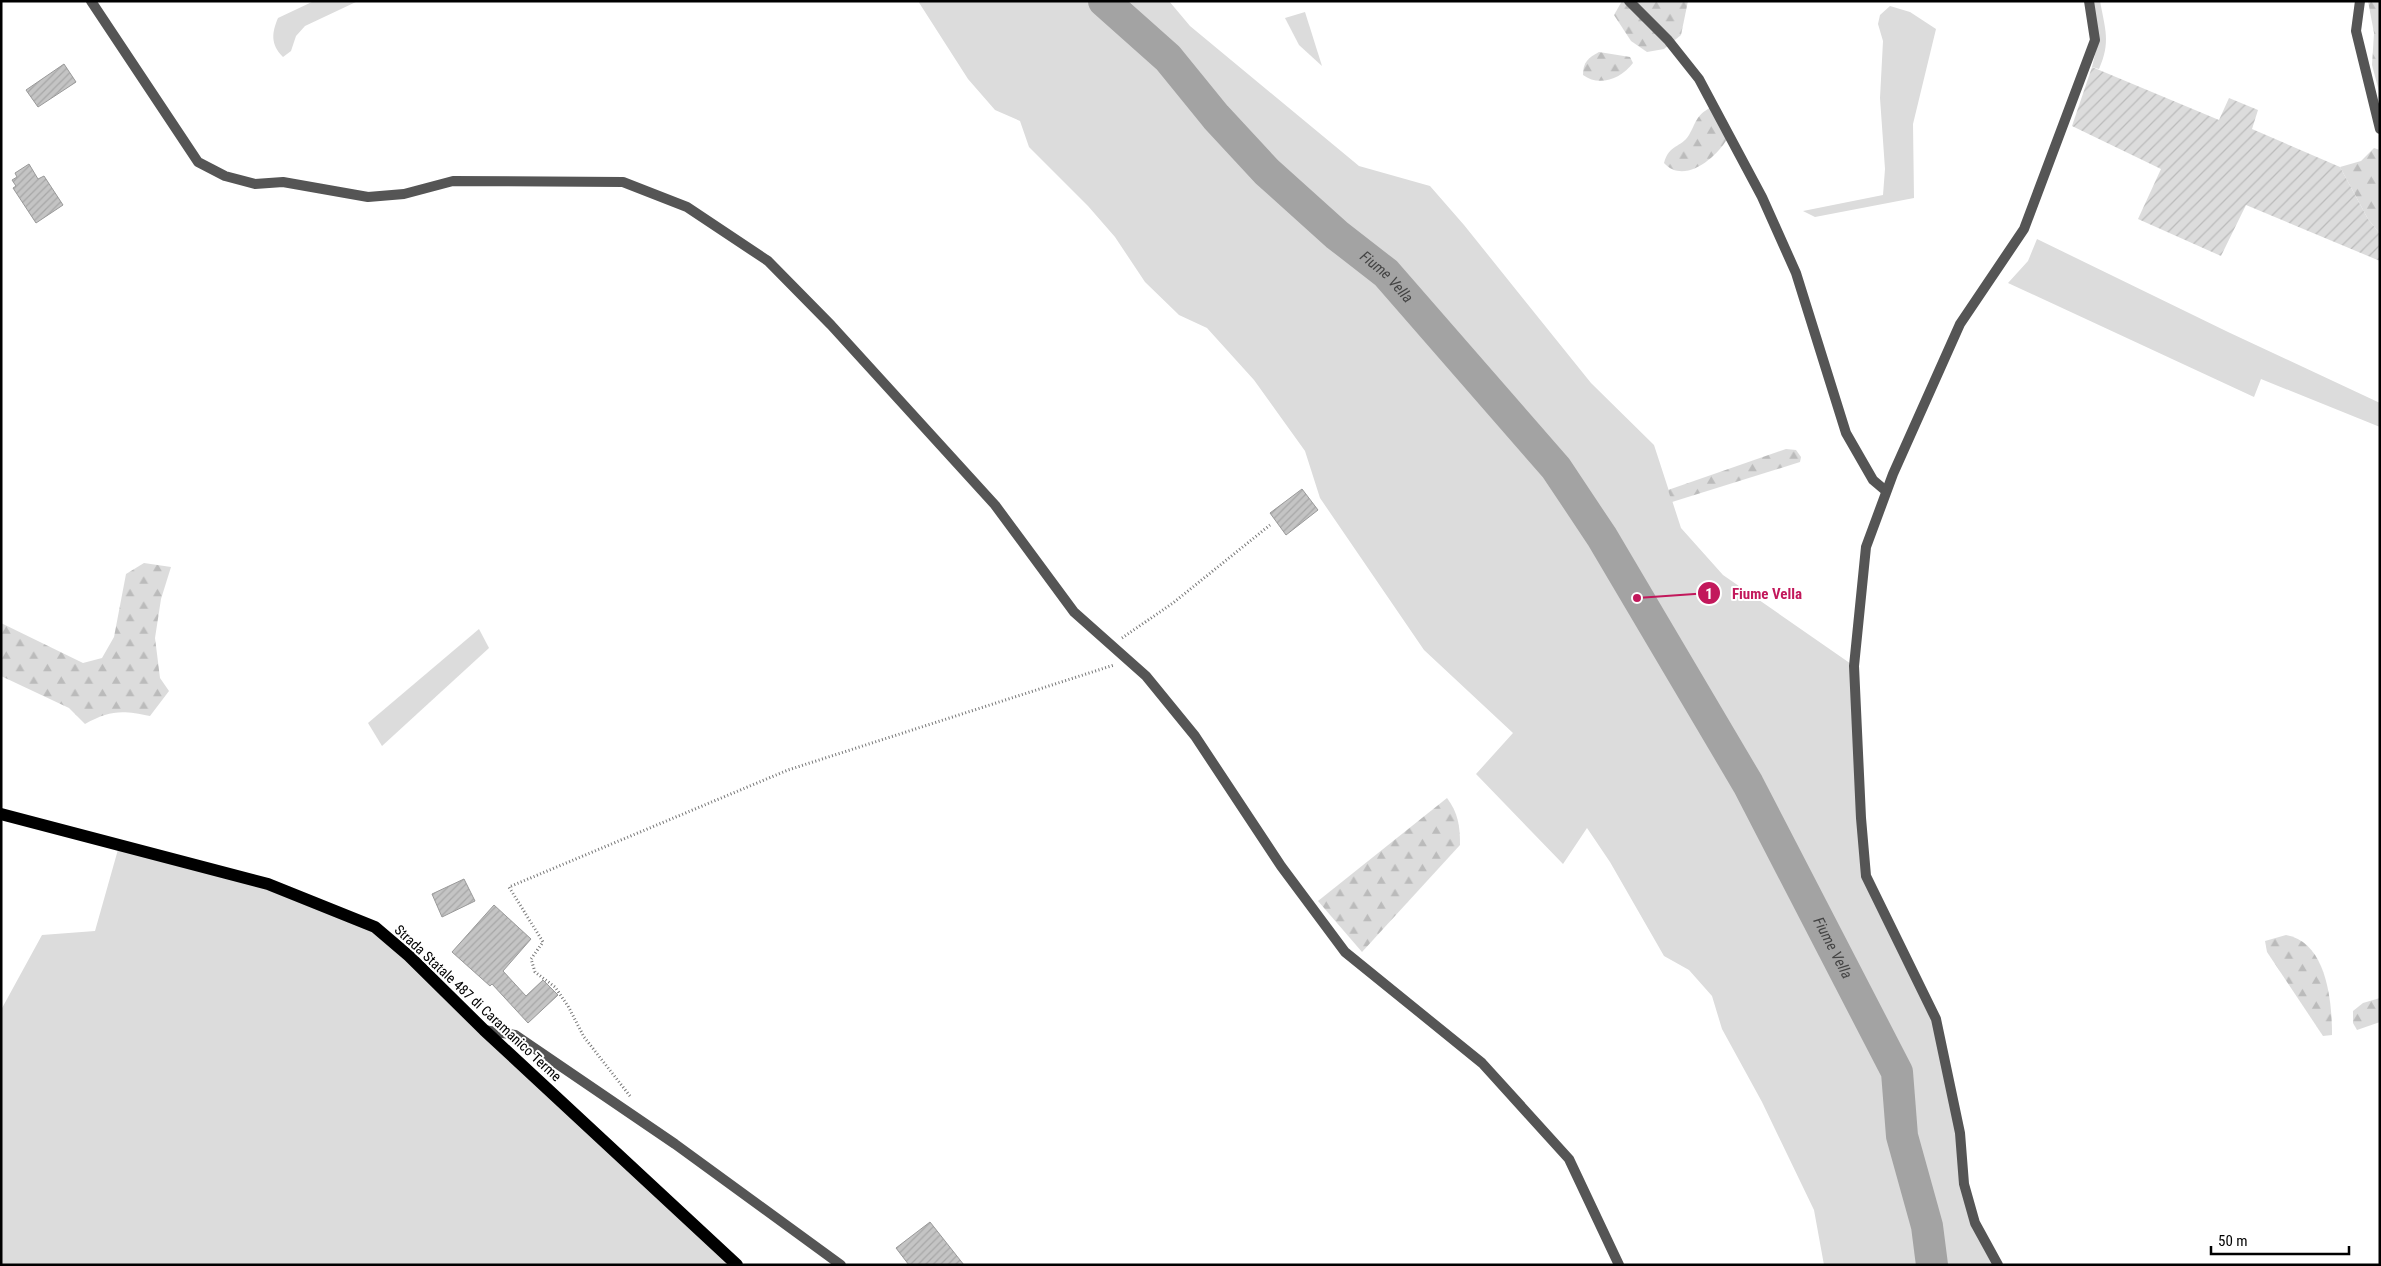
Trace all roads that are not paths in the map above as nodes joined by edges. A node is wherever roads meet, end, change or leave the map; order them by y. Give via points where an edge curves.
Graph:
1 (91, 1) edge
2 (1629, 1) edge
3 (2088, 1) edge
4 (2360, 1) edge
5 (2380, 129) edge
6 (1886, 491) junction
7 (1, 814) edge
8 (484, 1030) junction
9 (737, 1265) edge
10 (841, 1265) edge
11 (1619, 1265) edge
12 (1998, 1265) edge

1 - 11 street via 198,162 225,176 255,184 283,182 368,197 404,194 453,181 622,182 687,207 768,261 831,325 994,505 1074,612 1146,676 1195,736 1281,866 1345,952 1482,1063 1569,1159
2 - 6 street via 1668,40 1698,79 1762,196 1796,273 1846,433 1873,480
3 - 6 street via 2095,40 2024,229 1960,324
4 - 5 street via 2356,31
6 - 12 street via 1866,547 1854,666 1860,818 1866,876 1936,1019 1960,1133 1964,1184 1975,1223
7 - 8 main road, Strada Statale 487 di Caramanico Terme via 268,884 375,927 410,956
8 - 9 main road, Strada Statale 487 di Caramanico Terme
8 - 10 street via 514,1035 675,1144

